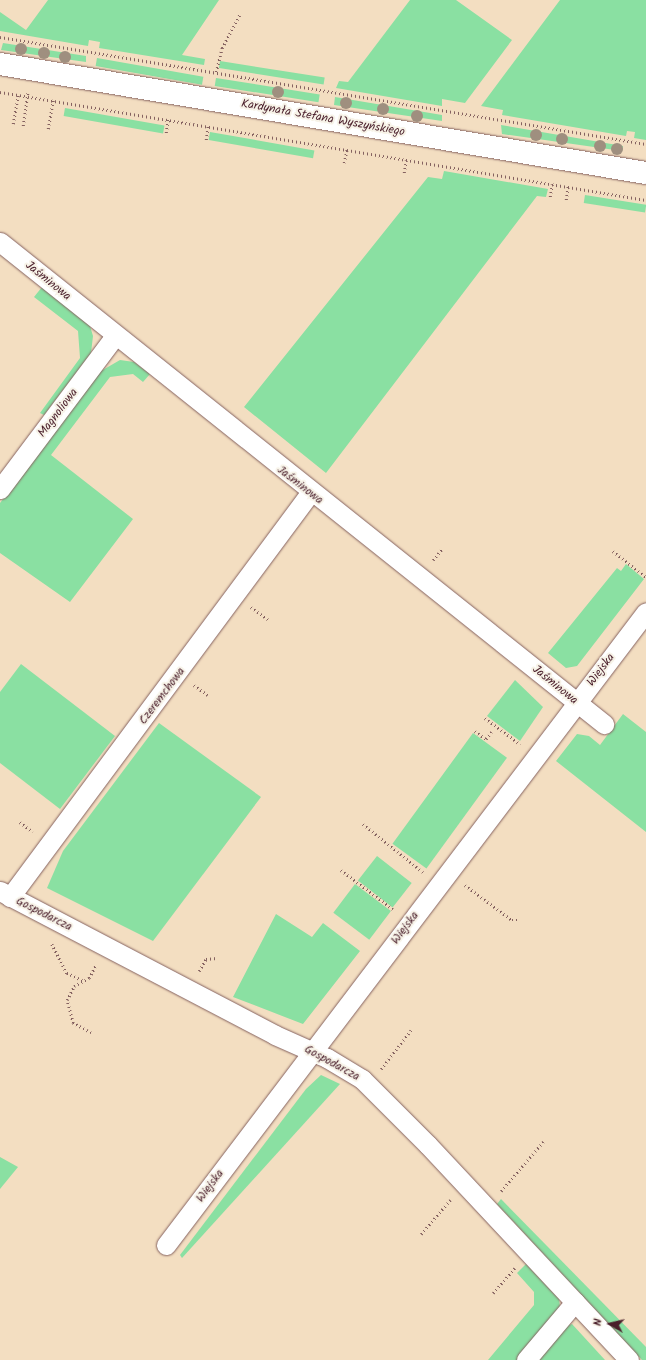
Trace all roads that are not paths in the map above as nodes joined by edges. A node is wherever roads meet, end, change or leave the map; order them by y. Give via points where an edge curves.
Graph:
1 (0, 64) edge
2 (646, 173) edge
3 (0, 242) edge
4 (115, 336) junction
5 (0, 489) edge
6 (310, 493) junction
7 (646, 612) edge
8 (576, 703) junction
9 (604, 724) dead end
10 (5, 894) edge
11 (312, 1051) junction
12 (166, 1245) dead end
13 (575, 1302) junction
14 (526, 1360) edge
15 (629, 1360) edge

1 - 2 street, Kardynała Stefana Wyszyńskiego
3 - 4 street, Jaśminowa
4 - 5 street, Magnoliowa
4 - 6 street, Jaśminowa
6 - 8 street, Jaśminowa
6 - 10 street, Czeremchowa
7 - 8 street, Wiejska
8 - 9 street, Jaśminowa
8 - 11 street, Wiejska
10 - 11 street, Gospodarcza
11 - 12 street, Wiejska
11 - 13 street, Gospodarcza via 369,1085
13 - 14 street
13 - 15 street, Gospodarcza

